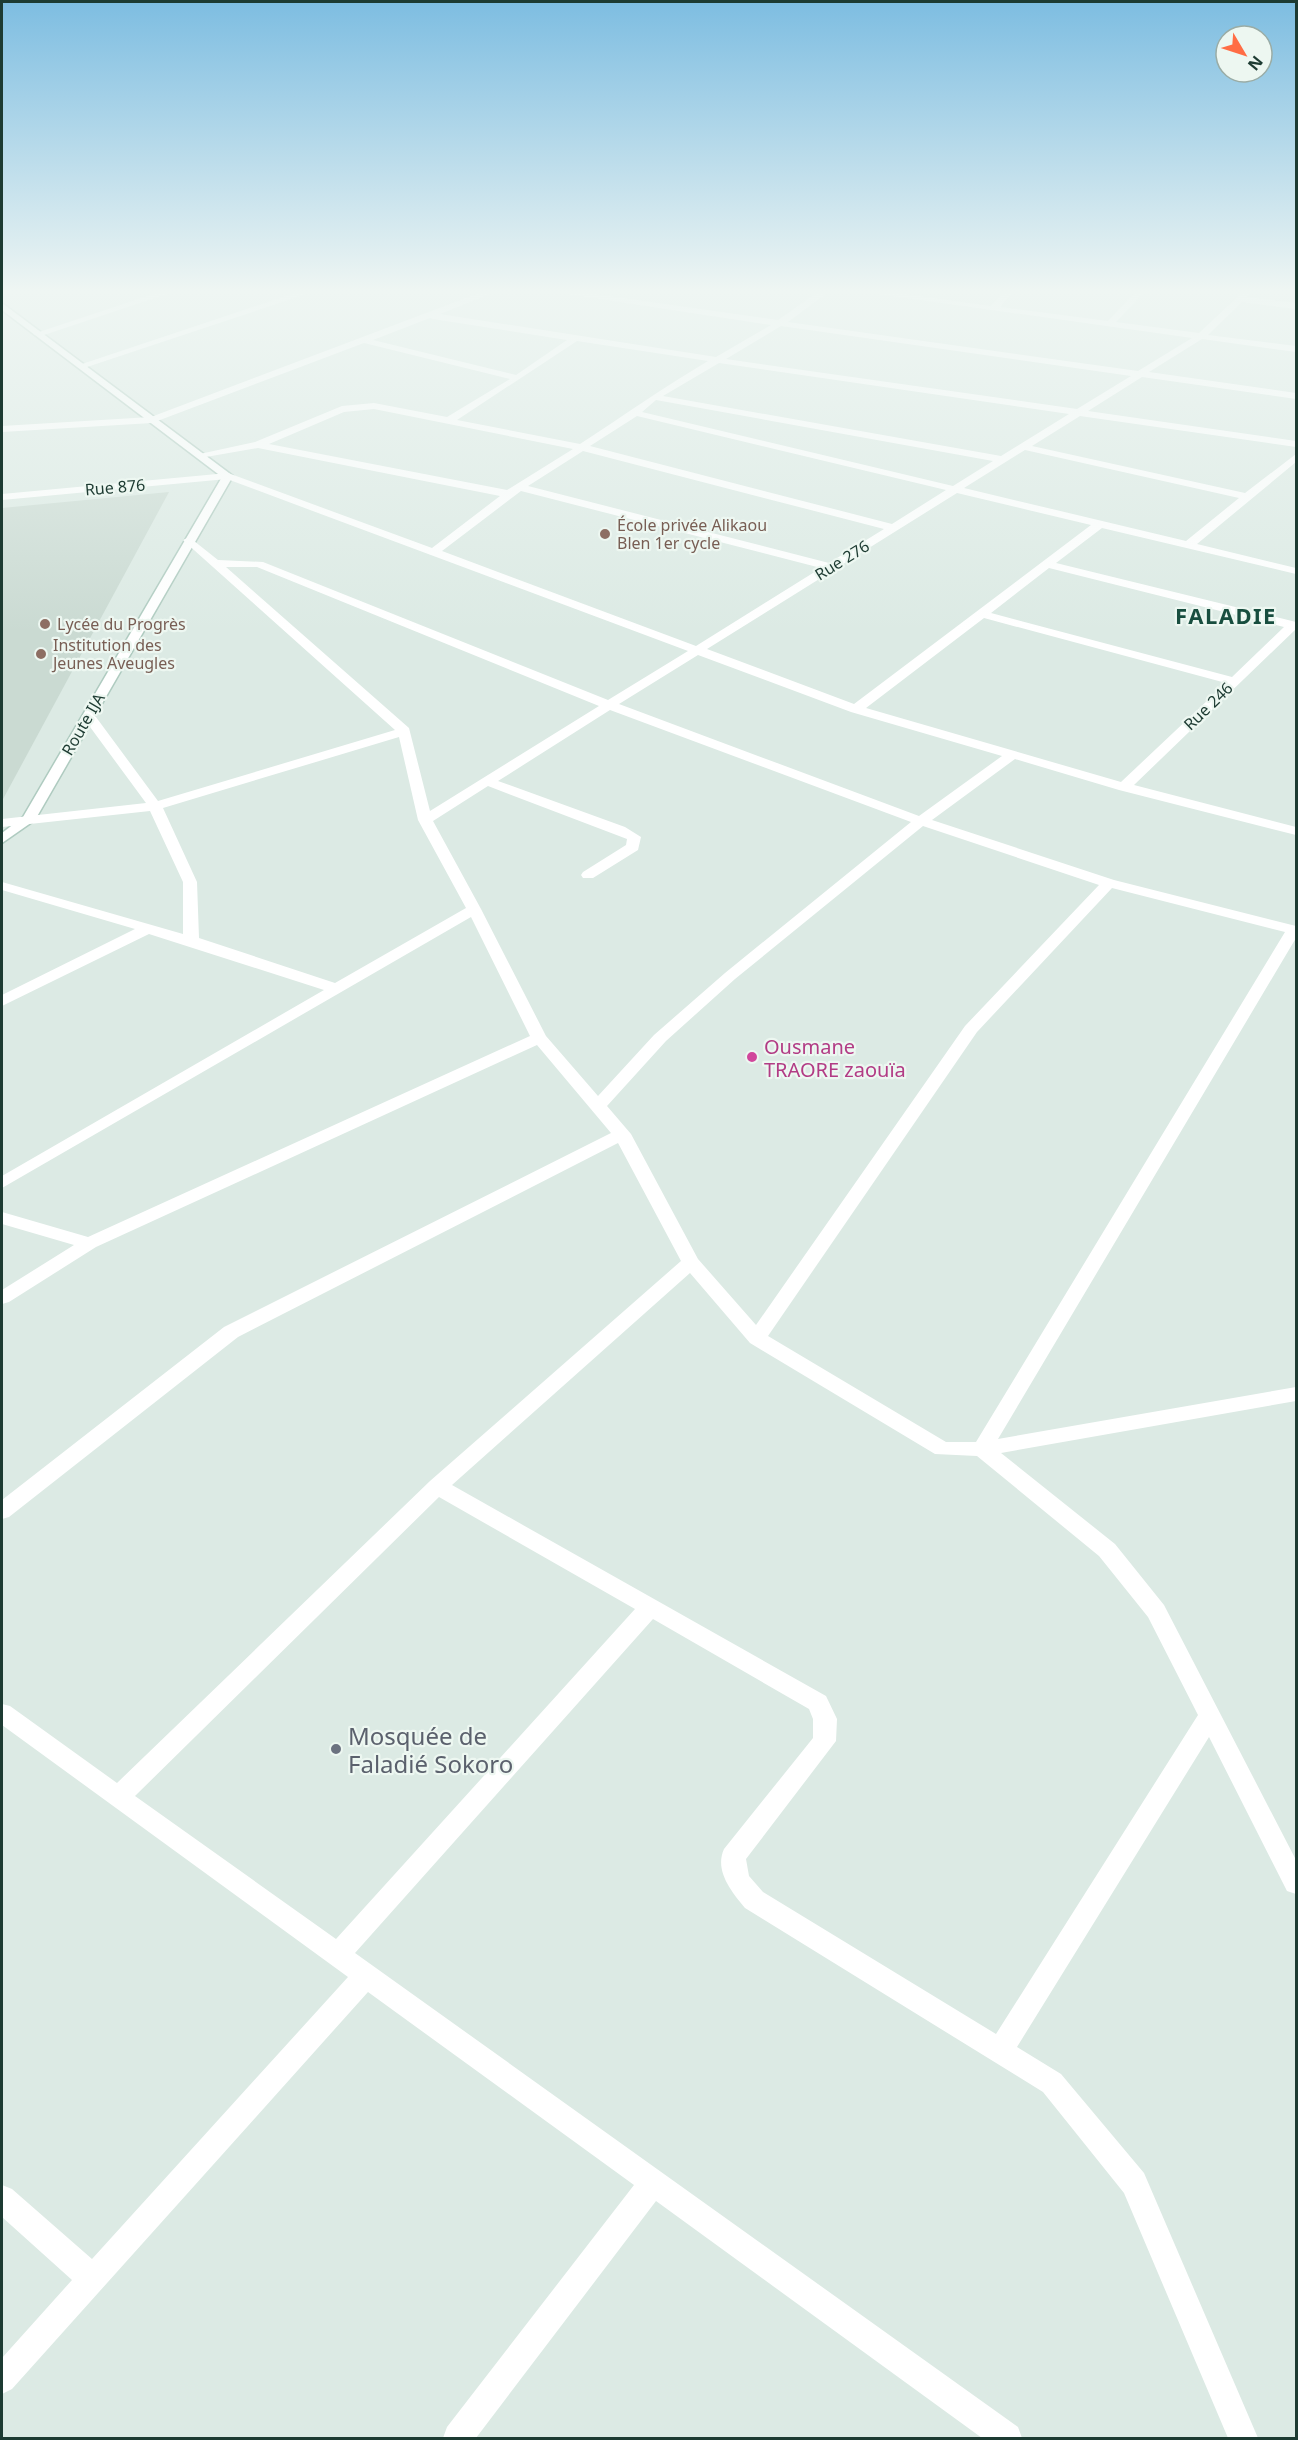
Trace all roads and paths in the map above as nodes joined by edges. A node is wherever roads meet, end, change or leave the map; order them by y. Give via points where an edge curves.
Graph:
1 (131, 404) edge
2 (194, 404) edge
3 (476, 404) edge
4 (645, 404) edge
5 (692, 404) edge
6 (1017, 404) edge
7 (1095, 404) edge
8 (635, 412) junction
9 (1080, 413) junction
10 (152, 420) junction
11 (448, 421) junction
12 (793, 422) junction
13 (2, 429) edge
14 (759, 442) junction
15 (1296, 444) edge
16 (258, 445) junction
17 (580, 447) junction
18 (1025, 447) junction
19 (200, 455) junction
20 (1296, 457) edge
21 (1003, 460) junction
22 (228, 476) junction
23 (522, 488) junction
24 (956, 489) junction
25 (509, 494) junction
26 (2, 497) edge
27 (1248, 497) junction
28 (1100, 524) junction
29 (895, 528) junction
30 (189, 540) junction
31 (1189, 545) junction
32 (434, 552) junction
33 (216, 563) junction
34 (1048, 564) junction
35 (830, 567) junction
36 (1296, 571) edge
37 (982, 614) junction
38 (1295, 626) edge
39 (698, 650) junction
40 (1234, 681) junction
41 (609, 705) junction
42 (856, 709) junction
43 (88, 717) junction
44 (404, 731) junction
45 (1012, 754) junction
46 (486, 782) junction
47 (1124, 787) junction
48 (155, 806) junction
49 (28, 820) junction
50 (425, 820) junction
51 (921, 821) junction
52 (2, 823) edge
53 (1296, 831) edge
54 (2, 839) edge
55 (588, 875) dead end
56 (1109, 883) junction
57 (2, 885) edge
58 (474, 909) junction
59 (149, 928) junction
60 (1295, 930) edge
61 (191, 941) junction
62 (335, 988) junction
63 (2, 1001) edge
64 (539, 1038) junction
65 (599, 1105) junction
66 (622, 1134) junction
67 (2, 1184) edge
68 (2, 1218) edge
69 (90, 1243) junction
70 (691, 1263) junction
71 (2, 1298) edge
72 (757, 1338) junction
73 (1296, 1394) edge
74 (982, 1449) junction
75 (437, 1486) junction
76 (2, 1511) edge
77 (650, 1608) junction
78 (2, 1713) edge
79 (1210, 1716) junction
80 (118, 1797) junction
81 (1296, 1883) edge
82 (337, 1956) junction
83 (366, 1976) junction
84 (1001, 2050) junction
85 (653, 2183) junction
86 (2, 2199) edge
87 (92, 2278) junction
88 (2, 2379) edge
89 (458, 2439) edge
90 (1007, 2439) edge
91 (1243, 2439) edge

1 - 10 street
2 - 10 street
3 - 11 street
4 - 8 street
5 - 12 street
6 - 9 street
7 - 9 street, Rue 276
8 - 14 street
8 - 17 street
9 - 15 street
9 - 18 street, Rue 276
10 - 13 street
10 - 19 street
11 - 16 street via 357,406
11 - 17 street
12 - 14 street
12 - 21 street
14 - 24 street
16 - 19 street
16 - 25 street
17 - 23 street
17 - 29 street
18 - 21 street, Rue 276
18 - 27 street
19 - 22 street
20 - 27 street
21 - 24 street, Rue 276
22 - 26 street, Rue 876
22 - 30 street, Route IJA
22 - 32 street
23 - 25 street
23 - 35 street
24 - 28 street
24 - 29 street, Rue 276
25 - 32 street
27 - 31 street
28 - 31 street
28 - 34 street
29 - 35 street, Rue 276
30 - 33 street
30 - 43 street, Route IJA
31 - 36 street
32 - 39 street
33 - 41 street via 260,564
33 - 44 street
34 - 37 street
34 - 38 street
35 - 39 street, Rue 276
37 - 40 street
37 - 42 street
38 - 40 street, Rue 246
39 - 41 street, Rue 276
39 - 42 street
40 - 47 street, Rue 246
41 - 46 street, Rue 276
41 - 51 street
42 - 45 street
43 - 48 street
43 - 49 street, Route IJA
44 - 48 street
44 - 50 street
45 - 47 street
45 - 51 street
46 - 50 street, Rue 276
46 - 55 street via 634,837 633,847
47 - 53 street
48 - 49 street
48 - 61 street via 190,882
49 - 52 street
49 - 54 street, Route IJA
50 - 58 street
51 - 56 street
51 - 65 street via 730,976 660,1038
56 - 60 street
56 - 72 street via 970,1029
57 - 59 street
58 - 62 street
58 - 64 street
59 - 61 street
59 - 63 street
60 - 74 street
61 - 62 street
62 - 67 street
64 - 65 street
64 - 69 street
65 - 66 street
66 - 70 street
66 - 76 street via 231,1332
68 - 69 street
69 - 71 street
70 - 72 street
70 - 75 street
72 - 74 street via 942,1449
73 - 74 street
74 - 79 street via 1107,1550 1156,1611
75 - 77 street
75 - 80 street
77 - 82 street
77 - 84 street via 818,1703 825,1719 824,1741 733,1857 737,1880 754,1900
78 - 80 street
79 - 81 street
79 - 84 street
80 - 82 street
82 - 83 street
83 - 85 street
83 - 87 street
84 - 91 street via 1052,2083 1134,2183
85 - 89 street
85 - 90 street
86 - 87 street
87 - 88 street

